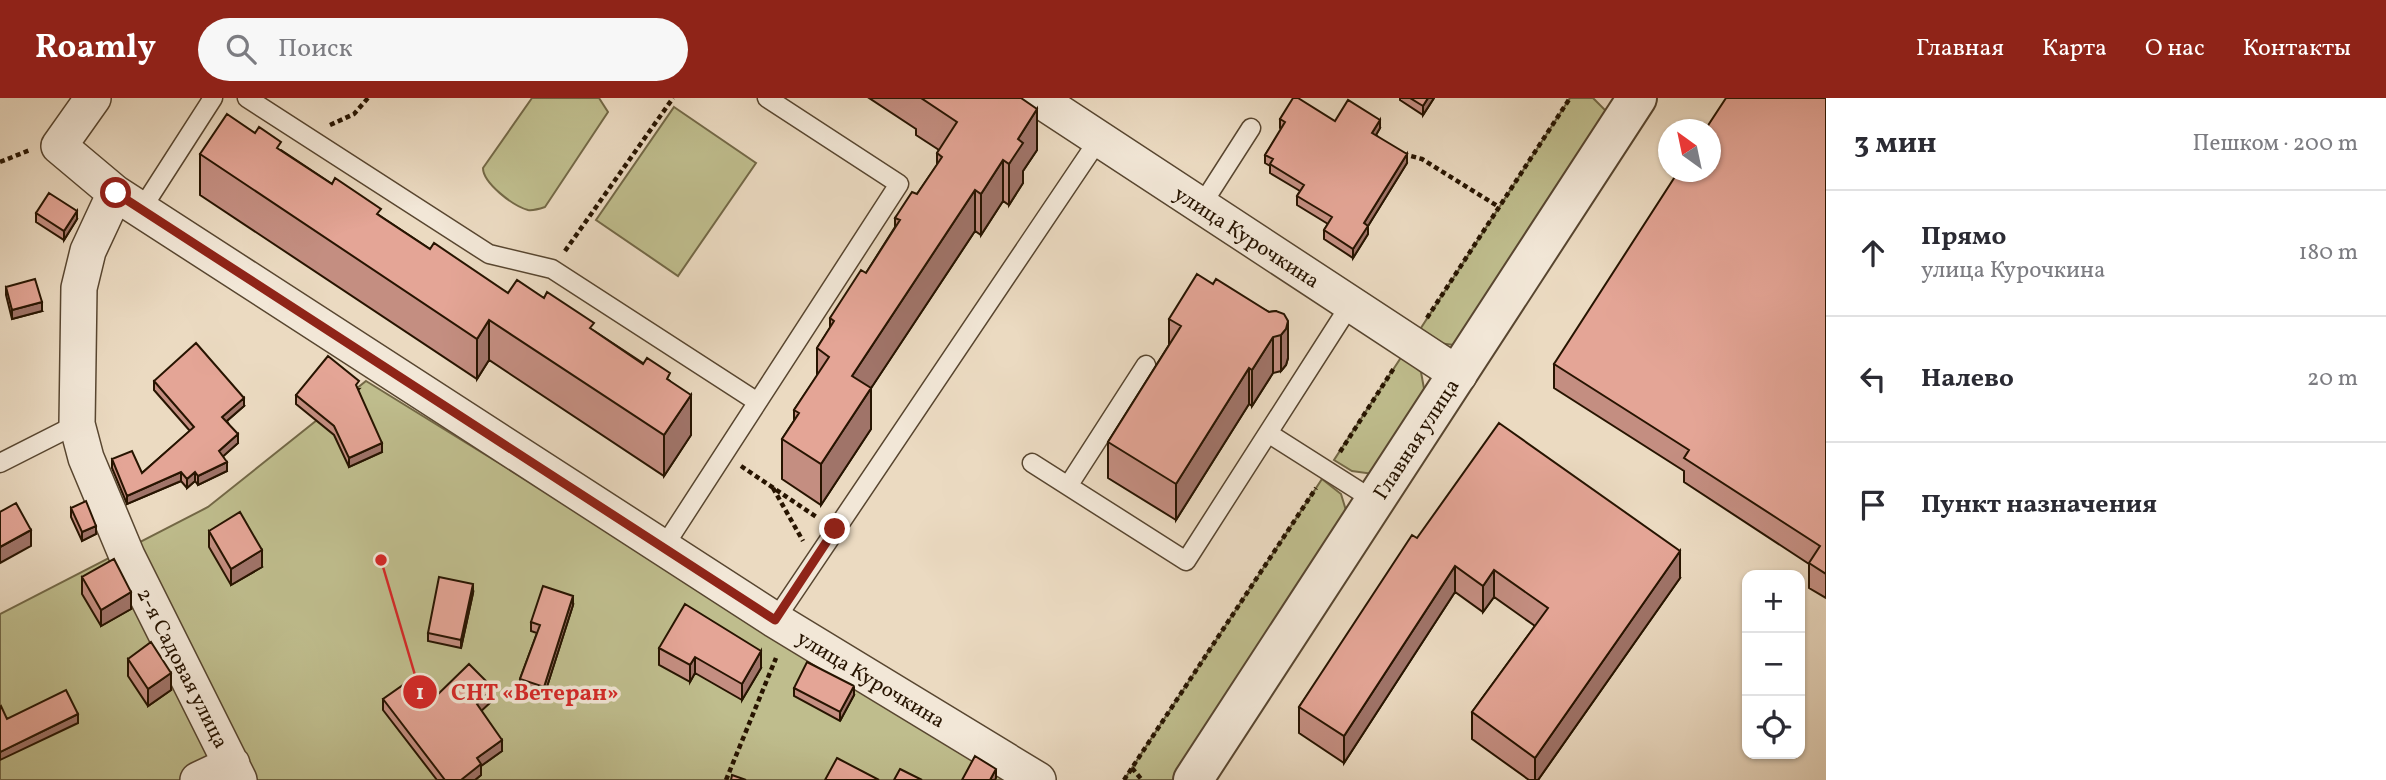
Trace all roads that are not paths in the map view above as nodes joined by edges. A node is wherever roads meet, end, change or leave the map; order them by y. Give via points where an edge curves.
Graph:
1 (93, 98) edge
2 (213, 98) edge
3 (247, 98) edge
4 (767, 98) edge
5 (1037, 98) edge
6 (1637, 98) edge
7 (1251, 128) dead end
8 (1099, 139) junction
9 (128, 202) junction
10 (1201, 206) junction
11 (1350, 304) junction
12 (1146, 365) dead end
13 (1458, 375) junction
14 (756, 401) junction
15 (78, 424) junction
16 (1268, 433) junction
17 (0, 463) edge
18 (1032, 463) dead end
19 (1069, 486) junction
20 (1375, 501) junction
21 (663, 548) junction
22 (775, 620) junction
23 (235, 772) edge
24 (198, 780) edge
25 (1038, 780) edge
26 (1193, 780) edge

1 - 9 street, улица Курочкина via 59,146
2 - 9 lane
3 - 14 lane via 489,254 552,269
4 - 14 lane via 900,184
5 - 8 street, улица Курочкина
6 - 13 street, Главная улица
7 - 10 lane
8 - 10 street, улица Курочкина
8 - 22 lane
9 - 15 street, 2-я Садовая улица via 88,251 79,288
9 - 21 street, улица Курочкина
10 - 11 street, улица Курочкина
11 - 13 street, улица Курочкина
11 - 16 lane
12 - 19 lane
13 - 20 street, Главная улица
14 - 21 lane
15 - 17 lane
15 - 23 street, 2-я Садовая улица via 86,458 127,556
16 - 19 lane via 1186,561
16 - 20 lane
18 - 19 lane
20 - 26 street, Главная улица
21 - 22 street, улица Курочкина
22 - 25 street, улица Курочкина
23 - 24 street

